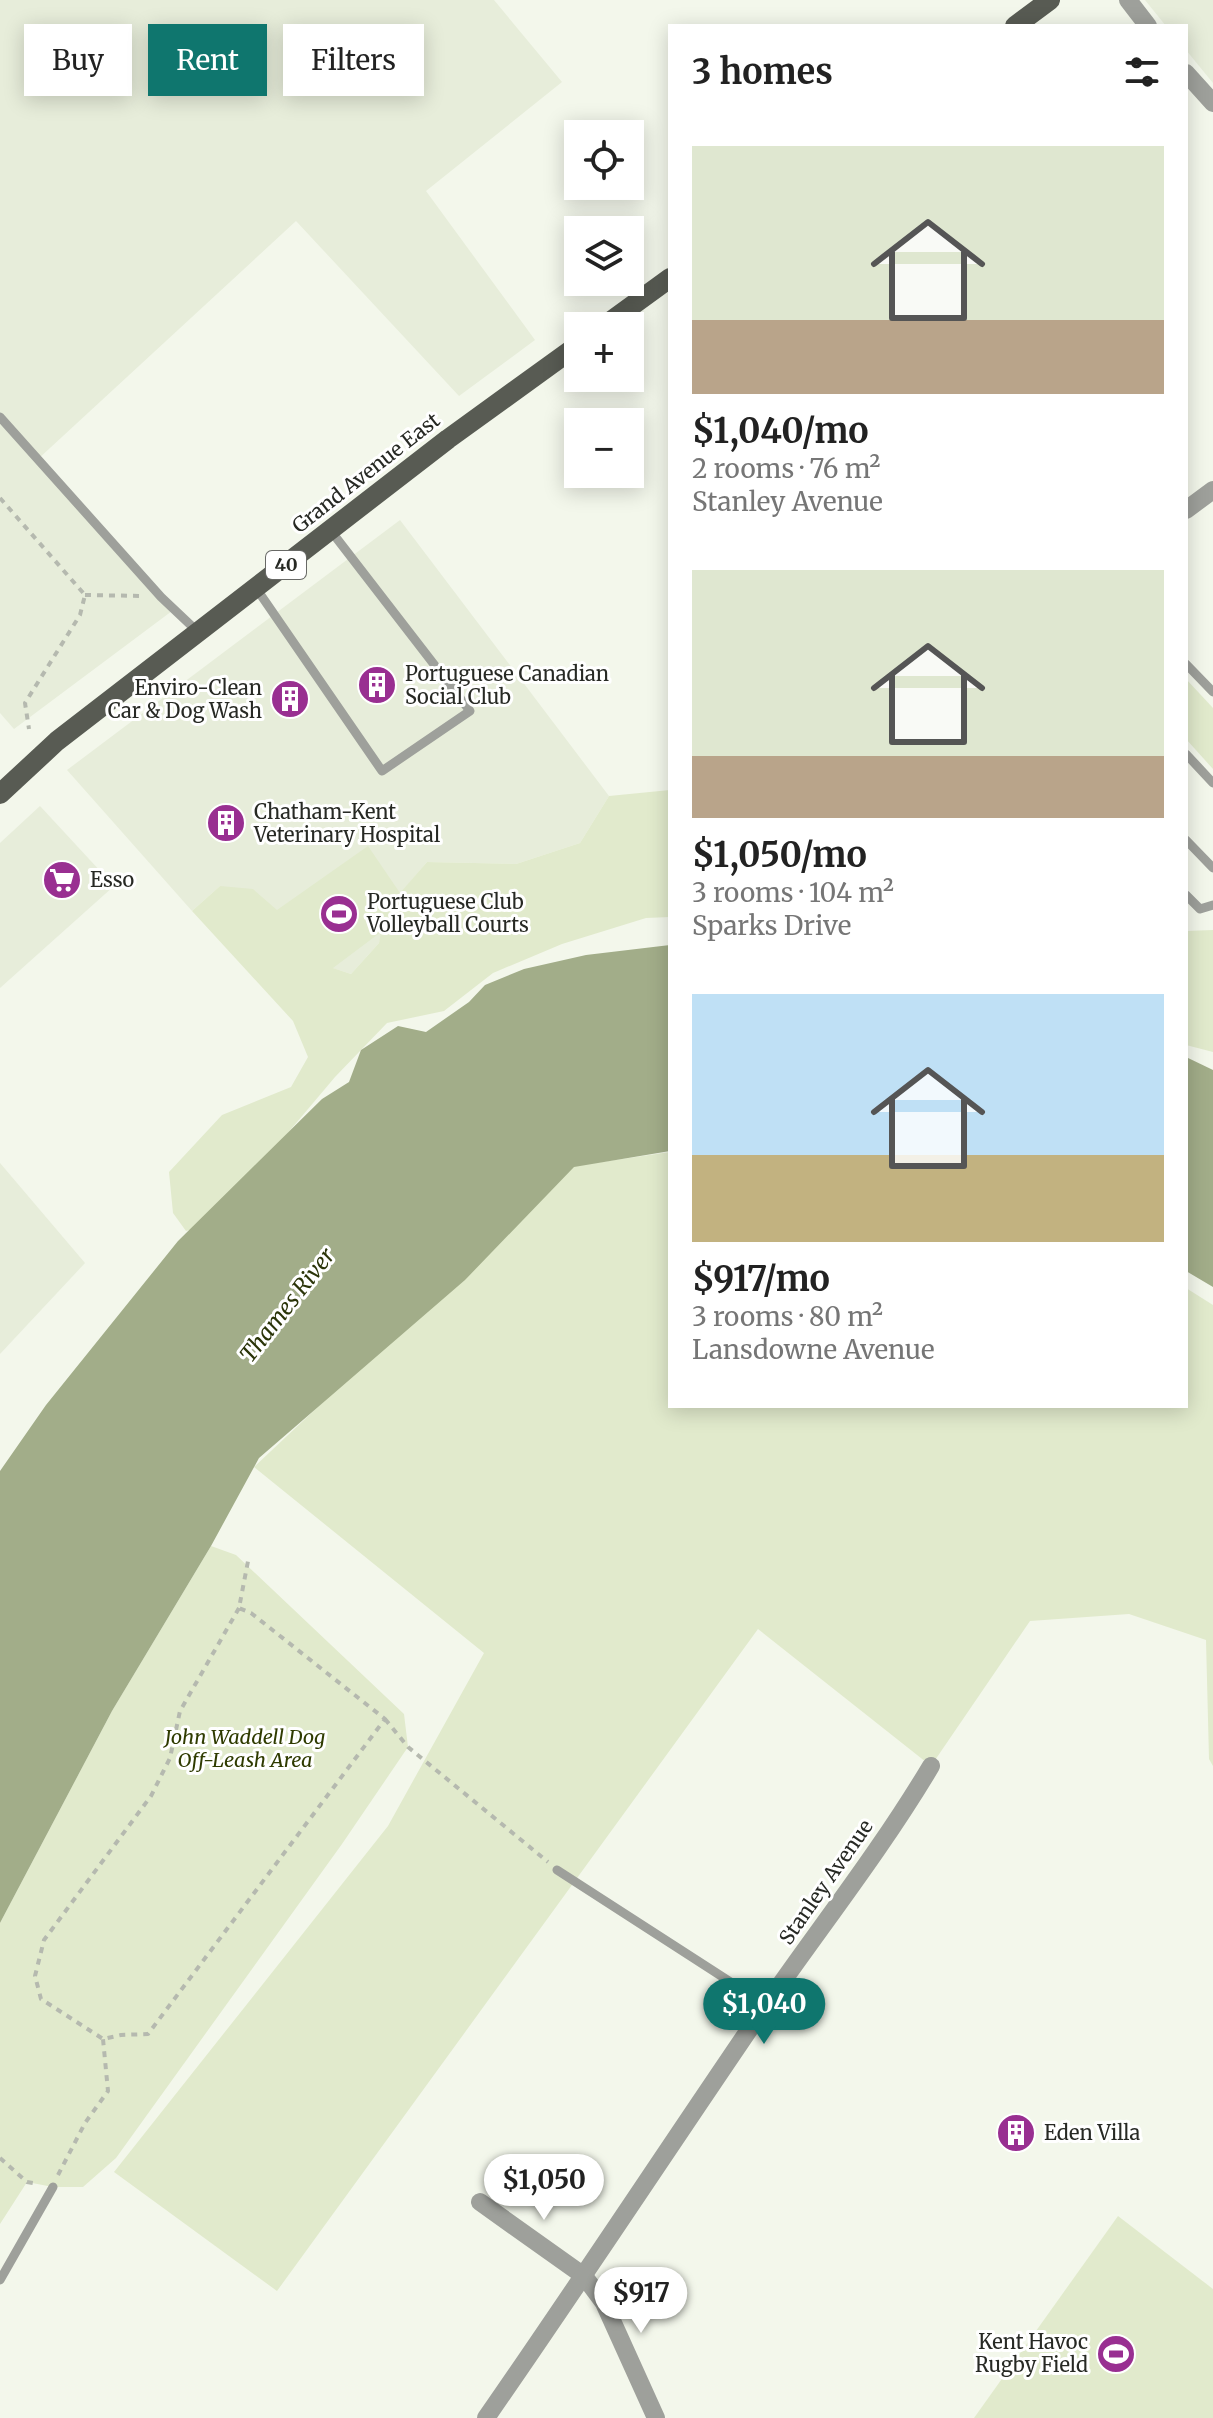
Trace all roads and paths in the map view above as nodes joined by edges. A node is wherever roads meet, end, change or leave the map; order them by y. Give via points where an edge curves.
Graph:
1 (1050, 0) edge
2 (1128, 0) edge
3 (1018, 24) edge
4 (1146, 24) edge
5 (1188, 75) edge
6 (1213, 103) edge
7 (668, 279) edge
8 (623, 312) edge
9 (564, 355) edge
10 (0, 417) edge
11 (1213, 490) edge
12 (0, 498) edge
13 (1188, 509) edge
14 (331, 531) junction
15 (256, 588) junction
16 (85, 595) junction
17 (161, 597) junction
18 (198, 632) junction
19 (1188, 666) edge
20 (1213, 692) edge
21 (29, 729) dead end
22 (1188, 756) edge
23 (1213, 783) edge
24 (0, 794) edge
25 (1188, 842) edge
26 (1213, 868) edge
27 (1188, 897) edge
28 (1213, 905) edge
29 (249, 1556) dead end
30 (239, 1608) junction
31 (385, 1719) junction
32 (931, 1766) dead end
33 (557, 1870) joint
34 (766, 2005) junction
35 (103, 2039) junction
36 (0, 2158) edge
37 (53, 2187) junction
38 (480, 2202) dead end
39 (584, 2276) junction
40 (0, 2280) edge
41 (486, 2418) edge
42 (656, 2418) edge

1 - 3 main road
2 - 4 street
5 - 6 street
7 - 8 main road
9 - 14 main road, Grand Avenue East / 40
10 - 17 lane
11 - 13 street
12 - 16 path
14 - 15 main road, Grand Avenue East / 40
14 - 15 lane via 470,711 382,771
15 - 18 main road, Grand Avenue East / 40
16 - 17 path
16 - 21 path via 80,615 25,703
17 - 18 lane
18 - 24 main road, Grand Avenue East / 40 via 57,741
19 - 20 lane
22 - 23 lane
25 - 26 lane
27 - 28 lane via 1200,909
29 - 30 path
30 - 31 path
30 - 35 path via 180,1711 170,1758 151,1796 44,1940 35,1976 41,1999
31 - 33 path via 408,1747
31 - 35 path via 148,2034
32 - 34 street, Stanley Avenue
33 - 34 lane
34 - 39 street, Stanley Avenue
35 - 37 path via 108,2091
36 - 37 path via 27,2182
37 - 40 lane
38 - 39 street
39 - 41 street, Stanley Avenue
39 - 42 street via 604,2303

